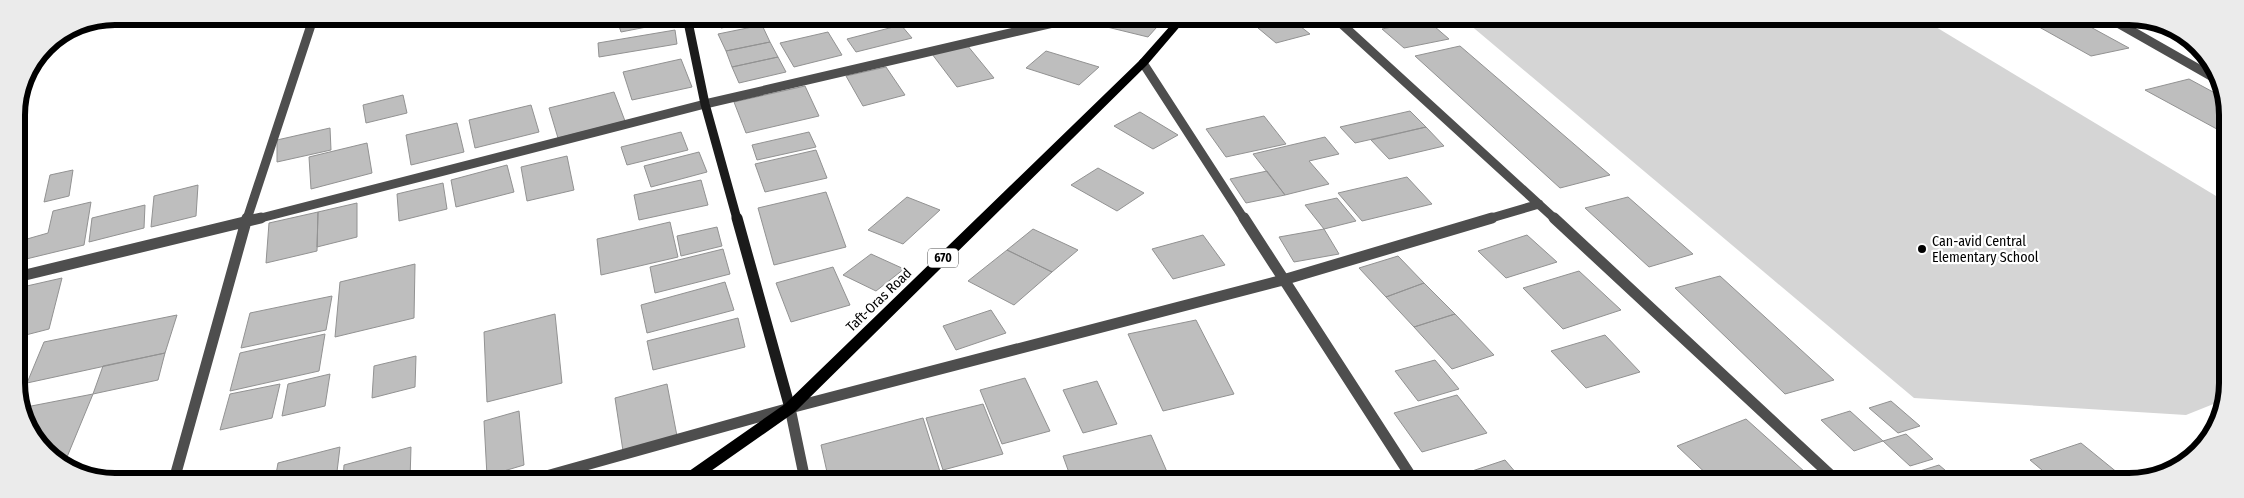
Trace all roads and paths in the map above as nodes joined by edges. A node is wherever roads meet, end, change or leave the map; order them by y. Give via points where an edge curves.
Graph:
1 (311, 25) edge
2 (689, 25) edge
3 (1046, 25) edge
4 (1177, 25) edge
5 (1343, 25) edge
6 (2121, 25) edge
7 (1142, 63) junction
8 (2210, 76) edge
9 (705, 104) junction
10 (1539, 204) junction
11 (246, 222) junction
12 (25, 275) edge
13 (1283, 280) junction
14 (790, 408) junction
15 (176, 473) edge
16 (557, 473) edge
17 (698, 473) edge
18 (804, 473) edge
19 (1409, 473) edge
20 (1828, 473) edge

1 - 11 street
2 - 9 street
3 - 9 street
4 - 7 main road, Taft-Oras Road / 670
5 - 10 street
6 - 8 street
7 - 13 street
7 - 14 main road, Taft-Oras Road / 670
9 - 11 street
9 - 14 street
10 - 13 street
10 - 20 street
11 - 12 street
11 - 15 street
13 - 14 street
13 - 19 street
14 - 16 street
14 - 17 main road, Taft-Oras Road / 670
14 - 18 street

